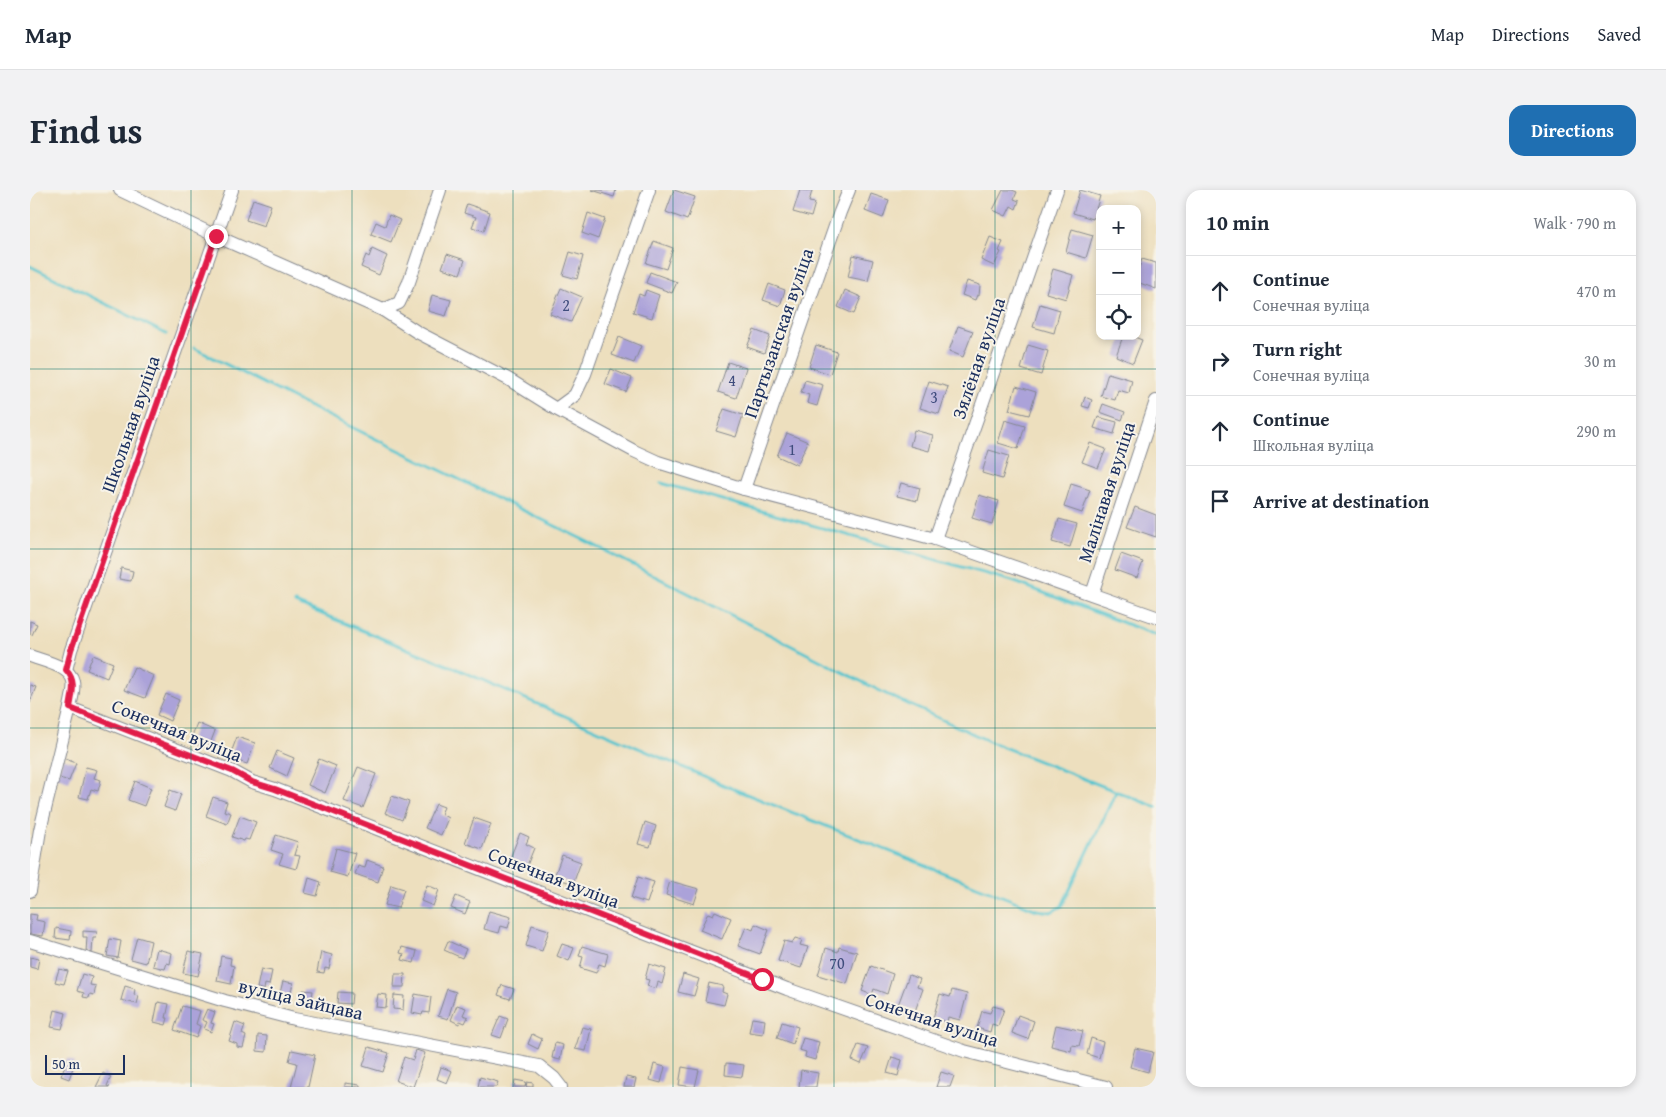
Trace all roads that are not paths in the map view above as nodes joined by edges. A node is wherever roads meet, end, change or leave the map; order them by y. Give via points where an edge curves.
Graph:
1 (120, 190) edge
2 (232, 190) edge
3 (440, 190) edge
4 (649, 190) edge
5 (849, 190) edge
6 (1057, 190) edge
7 (216, 236) junction
8 (383, 310) junction
9 (1156, 401) edge
10 (556, 409) junction
11 (744, 489) junction
12 (935, 539) junction
13 (1092, 594) junction
14 (1156, 616) edge
15 (30, 656) edge
16 (66, 670) junction
17 (70, 708) junction
18 (35, 828) edge
19 (30, 891) edge
20 (30, 941) edge
21 (562, 1087) edge
22 (1106, 1087) edge

1 - 7 street
2 - 7 street, Школьная вуліца
3 - 8 street via 409,282 399,302
4 - 10 street via 586,374 575,395
5 - 11 street, Партызанская вуліца
6 - 12 street, Зялёная вуліца
7 - 8 street
7 - 16 street, Школьная вуліца
8 - 10 street
9 - 13 street, Малінавая вуліца
10 - 11 street via 658,462
11 - 12 street
12 - 13 street
13 - 14 street
15 - 16 street
16 - 17 street via 74,682
17 - 18 street
17 - 22 street, Сонечная вуліца via 787,989 964,1051
18 - 19 street
20 - 21 street, вуліца Зайцава via 294,1019 539,1066

